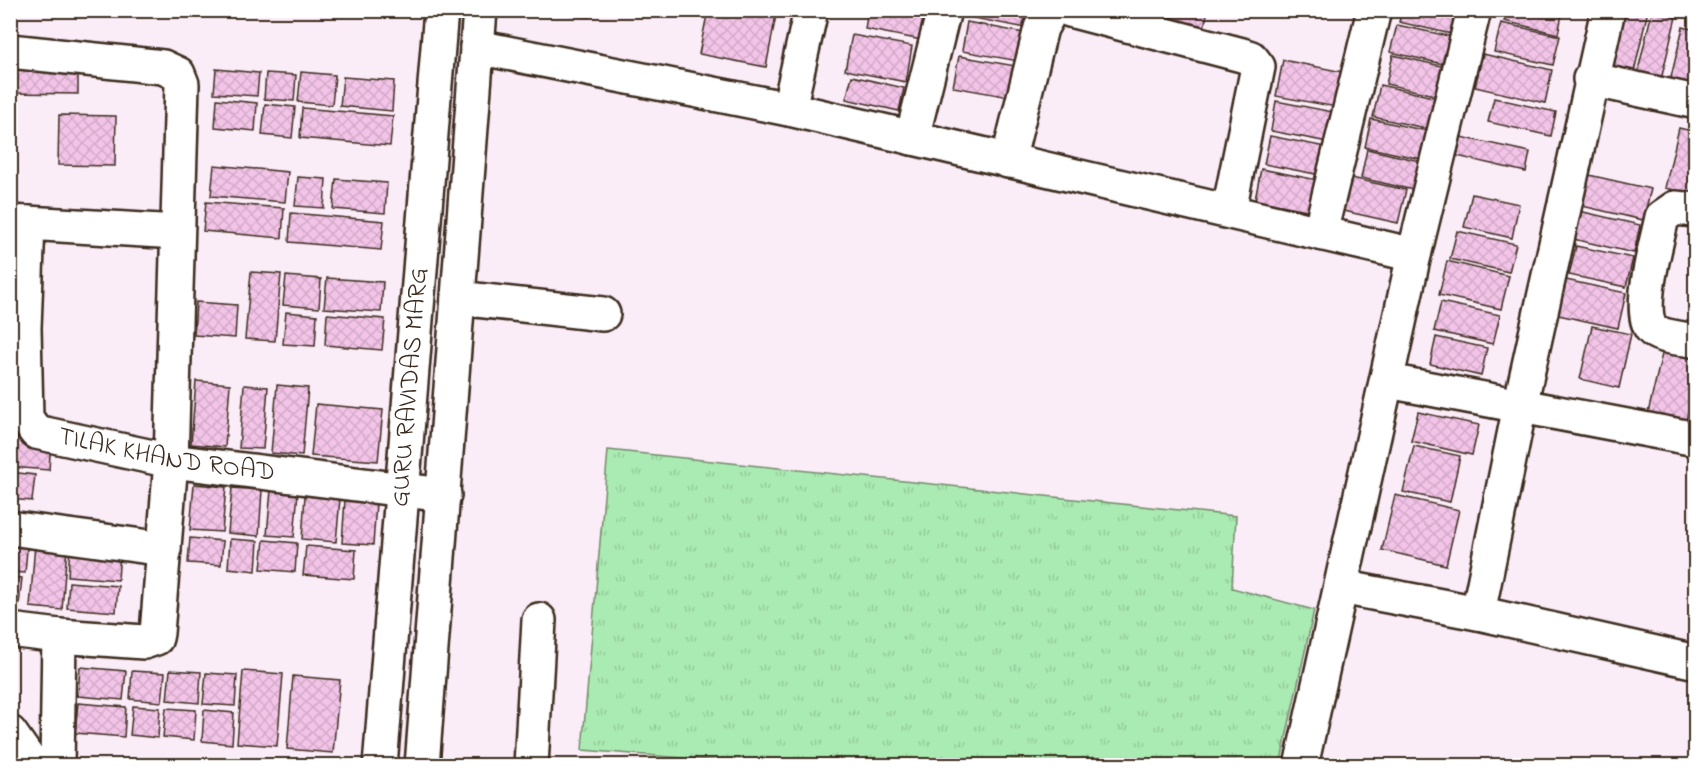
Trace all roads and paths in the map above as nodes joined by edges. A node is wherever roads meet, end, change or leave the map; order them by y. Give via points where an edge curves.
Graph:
1 (441, 10) edge
2 (480, 10) edge
3 (811, 10) edge
4 (944, 10) edge
5 (1052, 10) edge
6 (1070, 10) edge
7 (1374, 10) edge
8 (1474, 10) edge
9 (1608, 10) edge
10 (477, 47) junction
11 (10, 51) edge
12 (1590, 79) junction
13 (1695, 102) edge
14 (789, 108) junction
15 (912, 138) junction
16 (1008, 162) junction
17 (1229, 210) junction
18 (1695, 210) edge
19 (19, 223) edge
20 (177, 232) junction
21 (1320, 233) junction
22 (1414, 255) junction
23 (458, 298) junction
24 (603, 314) dead end
25 (17, 327) edge
26 (1695, 341) edge
27 (1388, 381) junction
28 (1520, 406) junction
29 (18, 418) edge
30 (1695, 439) edge
31 (171, 460) junction
32 (402, 490) junction
33 (444, 495) junction
34 (10, 528) edge
35 (164, 549) junction
36 (1341, 586) junction
37 (1478, 613) junction
38 (539, 620) dead end
39 (10, 630) edge
40 (59, 636) junction
41 (1695, 662) edge
42 (10, 733) edge
43 (33, 765) edge
44 (57, 765) edge
45 (380, 765) edge
46 (422, 765) edge
47 (531, 765) edge
48 (1301, 765) edge

1 - 32 street, GURU RAVIDAS MARG
2 - 10 street, GURU RAVIDAS MARG
3 - 14 street
4 - 15 street
5 - 16 street via 1041,28
6 - 17 street via 1242,55 1255,62 1258,67
7 - 21 street
8 - 22 street
9 - 12 street
10 - 14 street
10 - 23 street, GURU RAVIDAS MARG
11 - 20 street via 163,67 178,74 182,84
12 - 13 street
12 - 28 street
14 - 15 street
15 - 16 street
16 - 17 street
17 - 21 street
18 - 26 street via 1675,208 1662,217 1644,308 1648,326 1654,331
19 - 20 street
19 - 25 street, TILAK KHAND ROAD
20 - 31 street
21 - 22 street
22 - 27 street
23 - 24 street
23 - 33 street, GURU RAVIDAS MARG
25 - 29 street, TILAK KHAND ROAD
27 - 28 street
27 - 36 street
28 - 30 street
28 - 37 street
29 - 31 street, TILAK KHAND ROAD via 43,435
31 - 32 street, TILAK KHAND ROAD
31 - 35 street
32 - 33 street, TILAK KHAND ROAD
32 - 45 street, GURU RAVIDAS MARG
33 - 46 street, GURU RAVIDAS MARG
34 - 35 street
35 - 40 street via 156,638 144,642
36 - 37 street
36 - 48 street
37 - 41 street
38 - 47 street
39 - 40 street
40 - 44 street
42 - 43 street

